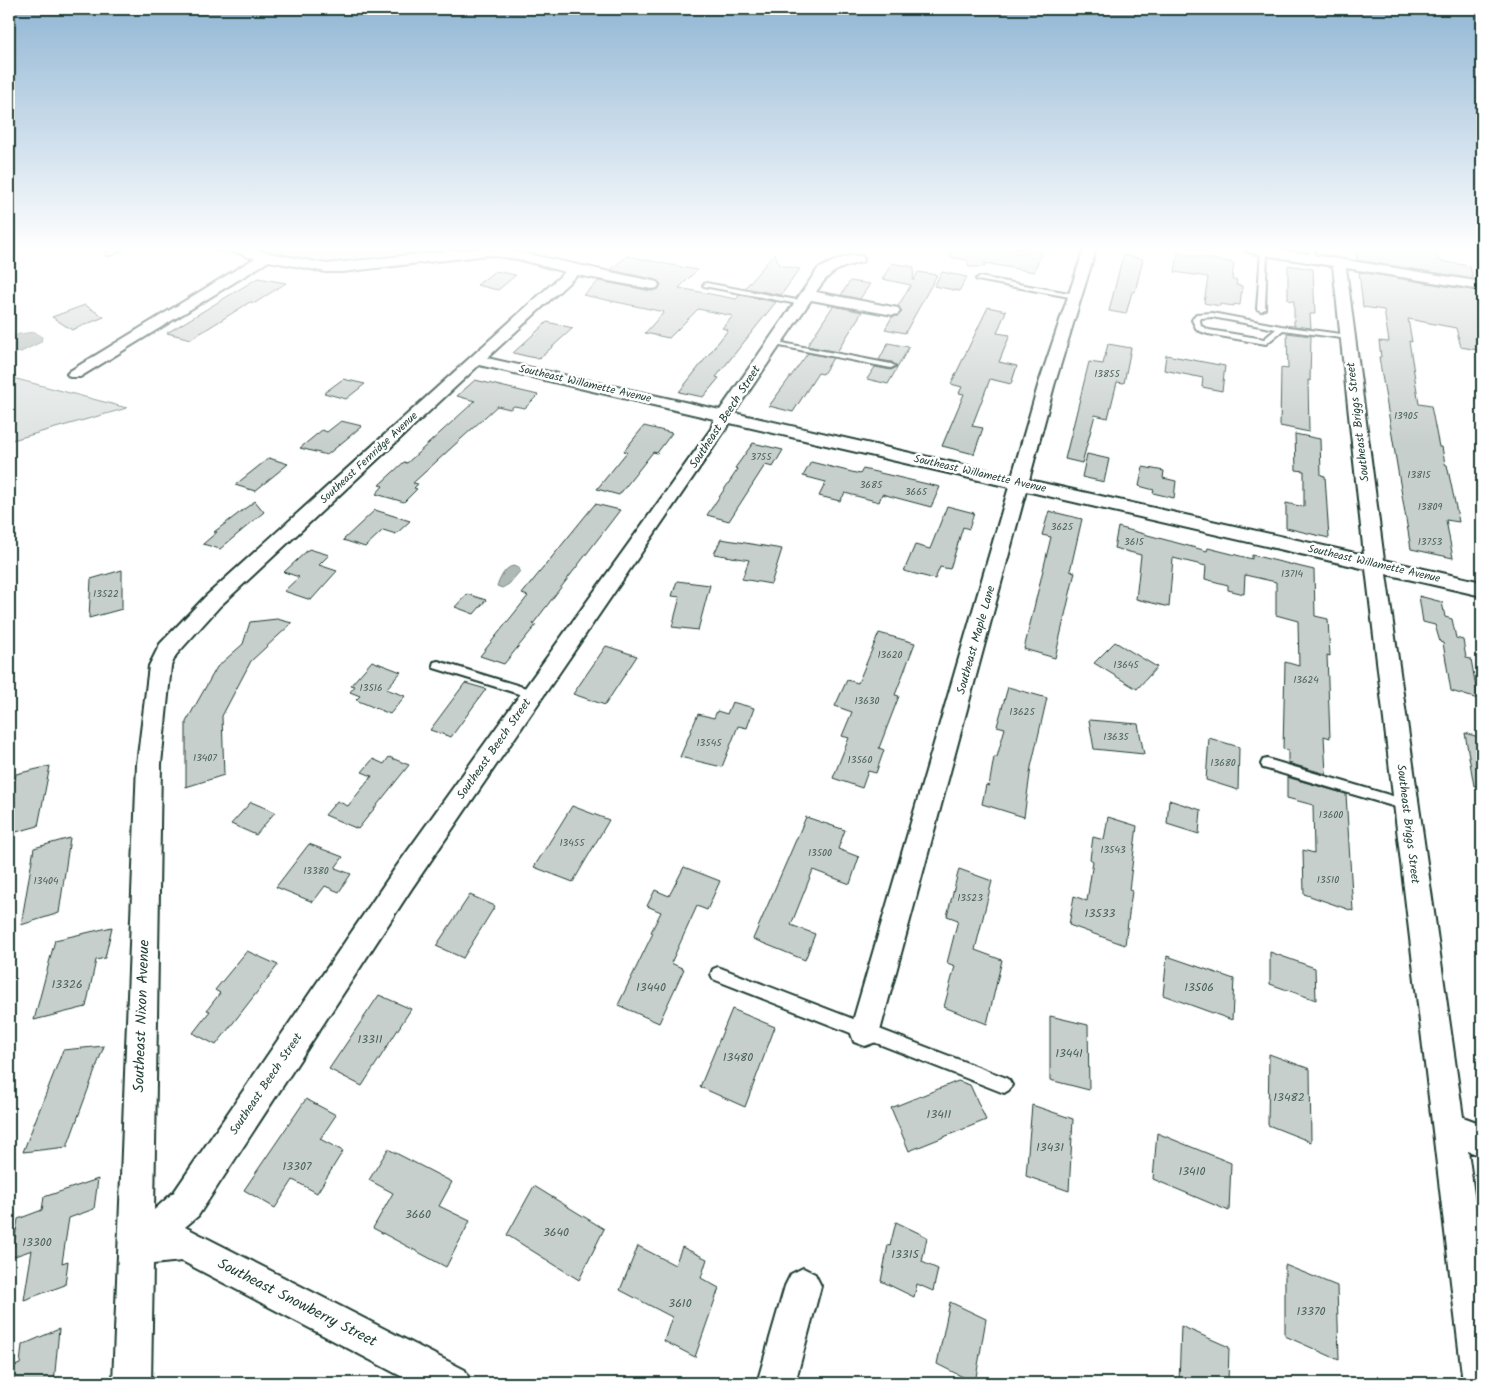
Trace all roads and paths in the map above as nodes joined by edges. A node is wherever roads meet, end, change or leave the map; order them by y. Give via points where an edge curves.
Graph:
1 (173, 314) edge
2 (526, 314) edge
3 (794, 314) edge
4 (1069, 314) edge
5 (1345, 314) edge
6 (1281, 328) junction
7 (1348, 336) junction
8 (775, 343) junction
9 (476, 360) junction
10 (891, 366) dead end
11 (75, 374) dead end
12 (724, 416) junction
13 (1020, 483) junction
14 (1375, 565) junction
15 (1482, 589) edge
16 (168, 650) joint
17 (438, 665) dead end
18 (532, 694) junction
19 (1267, 764) dead end
20 (1406, 805) junction
21 (718, 974) dead end
22 (865, 1031) junction
23 (1004, 1085) dead end
24 (1448, 1127) junction
25 (1482, 1140) edge
26 (136, 1249) junction
27 (803, 1286) dead end
28 (132, 1383) edge
29 (452, 1383) edge
30 (776, 1383) edge
31 (1482, 1383) edge

1 - 11 street
2 - 9 street, Southeast Fernridge Avenue
3 - 8 street, Southeast Beech Street
4 - 13 street, Southeast Maple Lane
5 - 7 street, Southeast Briggs Street
6 - 6 lane via 1212,316 1199,316 1196,320 1201,330 1259,341 1270,340
6 - 7 lane
7 - 14 street, Southeast Briggs Street
8 - 10 lane
8 - 12 street, Southeast Beech Street
9 - 12 street, Southeast Willamette Avenue
9 - 16 street, Southeast Fernridge Avenue via 213,601
12 - 13 street, Southeast Willamette Avenue
12 - 18 street, Southeast Beech Street via 719,430
13 - 14 street, Southeast Willamette Avenue
13 - 22 street, Southeast Maple Lane
14 - 15 street, Southeast Willamette Avenue
14 - 20 street, Southeast Briggs Street
16 - 26 street, Southeast Nixon Avenue via 160,666 149,764
17 - 18 lane
18 - 26 street, Southeast Beech Street via 403,879 186,1204
19 - 20 lane
20 - 24 street, Southeast Briggs Street
21 - 22 lane
22 - 23 lane
24 - 25 street
24 - 31 street, Southeast Briggs Street
26 - 28 street, Southeast Nixon Avenue
26 - 29 street, Southeast Snowberry Street via 184,1244
27 - 30 street

